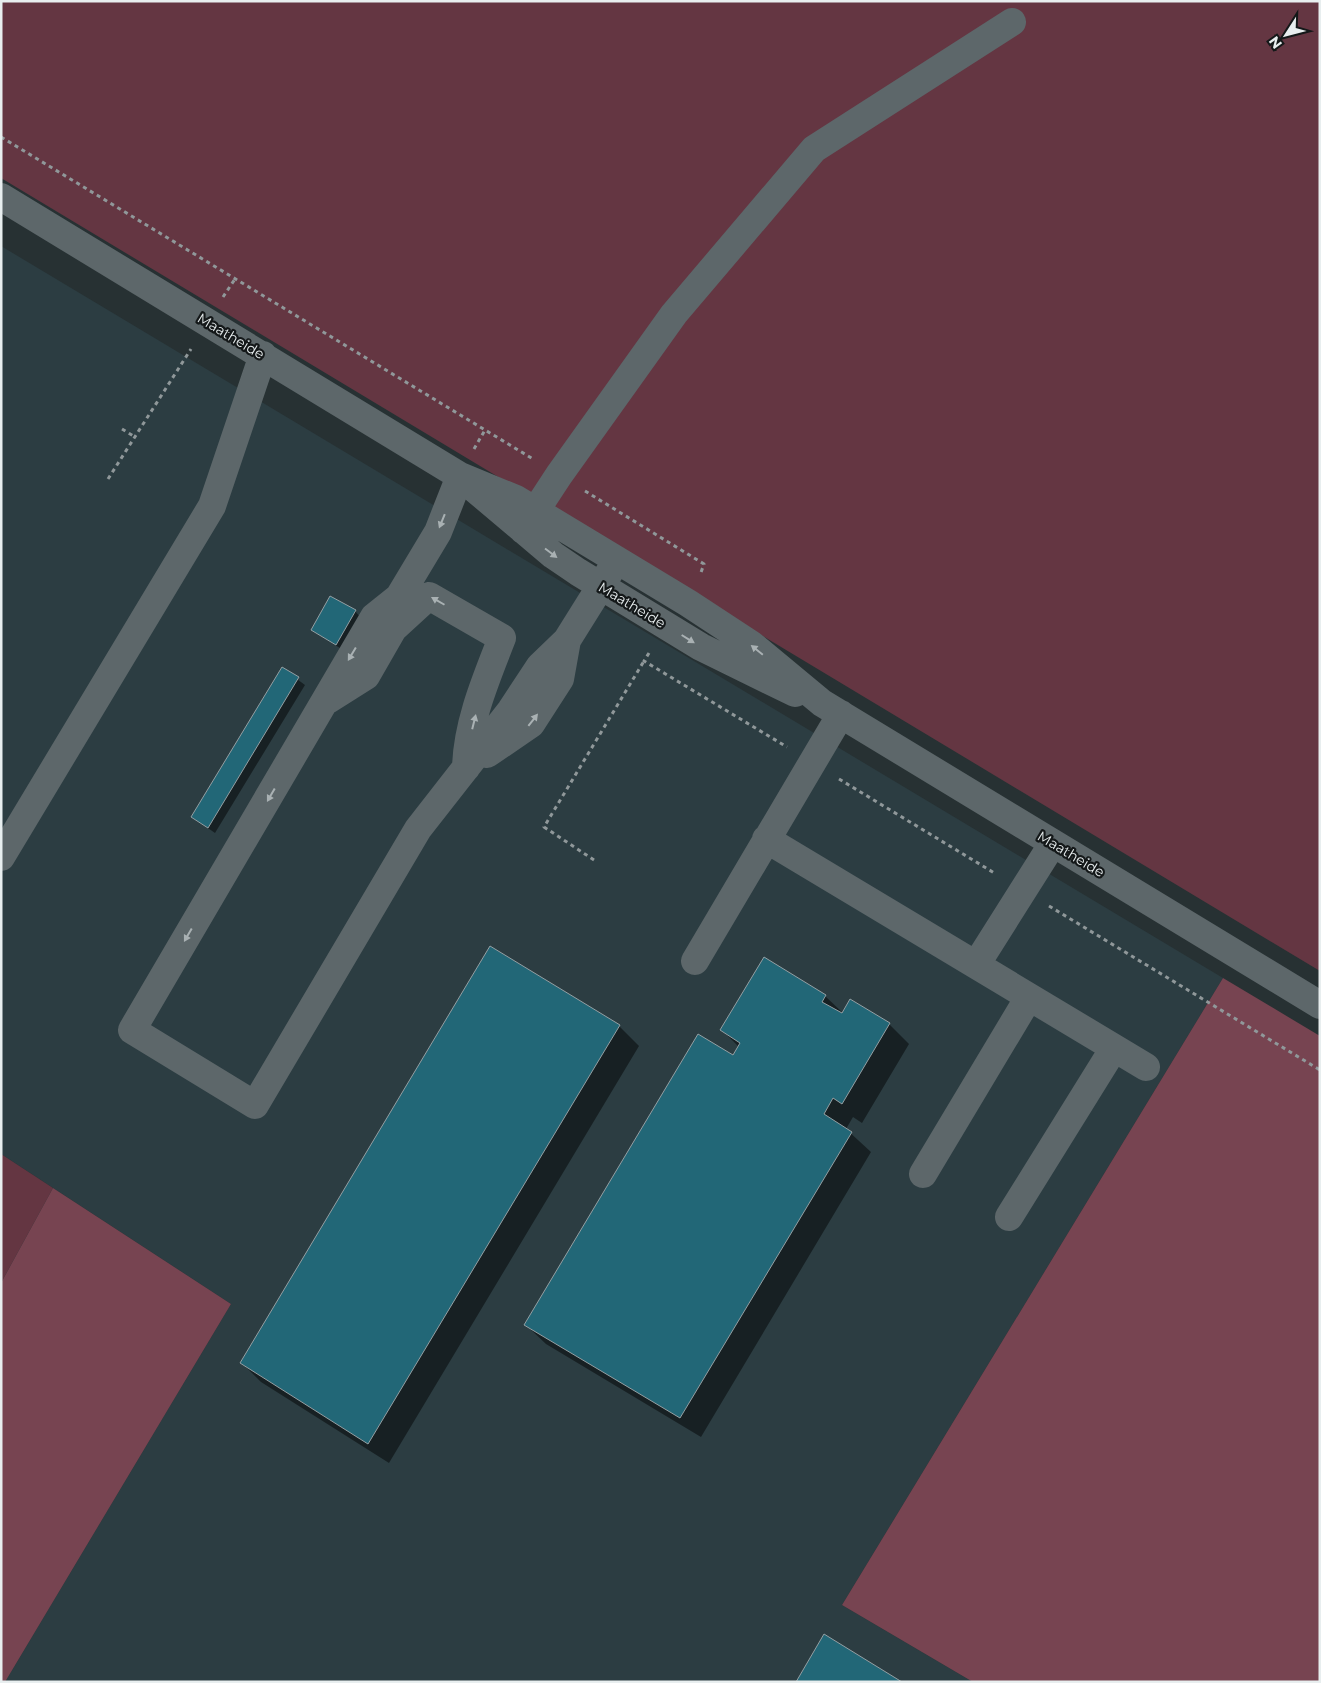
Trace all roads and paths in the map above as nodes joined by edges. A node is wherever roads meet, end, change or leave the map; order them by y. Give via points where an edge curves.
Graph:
1 (1012, 22) dead end
2 (1, 197) edge
3 (235, 279) dead end
4 (208, 322) junction
5 (263, 355) junction
6 (122, 429) dead end
7 (135, 436) junction
8 (460, 476) junction
9 (108, 479) dead end
10 (529, 520) junction
11 (617, 560) junction
12 (600, 586) junction
13 (395, 599) junction
14 (393, 629) junction
15 (644, 661) dead end
16 (325, 702) junction
17 (832, 708) junction
18 (466, 770) junction
19 (766, 839) junction
20 (1053, 843) junction
21 (1, 857) edge
22 (594, 860) dead end
23 (694, 960) dead end
24 (976, 965) junction
25 (1029, 997) junction
26 (1320, 1005) edge
27 (1114, 1048) junction
28 (1146, 1067) dead end
29 (923, 1174) dead end
30 (1010, 1216) dead end

1 - 10 street via 814,150 674,314
2 - 4 street, Maatheide
3 - 4 path
4 - 5 street, Maatheide
4 - 7 path
5 - 8 street, Maatheide
5 - 21 street via 212,506
6 - 7 path
7 - 9 path
8 - 10 street, Maatheide via 516,499
8 -> 13 street via 438,532
10 - 11 street, Maatheide
10 -> 12 street, Maatheide via 553,555
11 - 12 street
17 -> 11 street, Maatheide via 752,645
12 -> 17 street, Maatheide via 701,647
18 -> 12 street via 531,724 560,678 567,640
13 - 14 street
13 -> 16 street via 374,617
14 - 16 street via 366,676
18 -> 14 street via 466,753 481,690 502,638 429,596
15 - 22 path via 544,827
16 -> 18 street via 132,1030 255,1105 418,830
17 - 19 street
17 - 20 street, Maatheide
19 - 23 street
19 - 24 street
20 - 24 street
20 - 26 street, Maatheide
24 - 25 street
25 - 27 street
25 - 29 street
27 - 28 street
27 - 30 street

